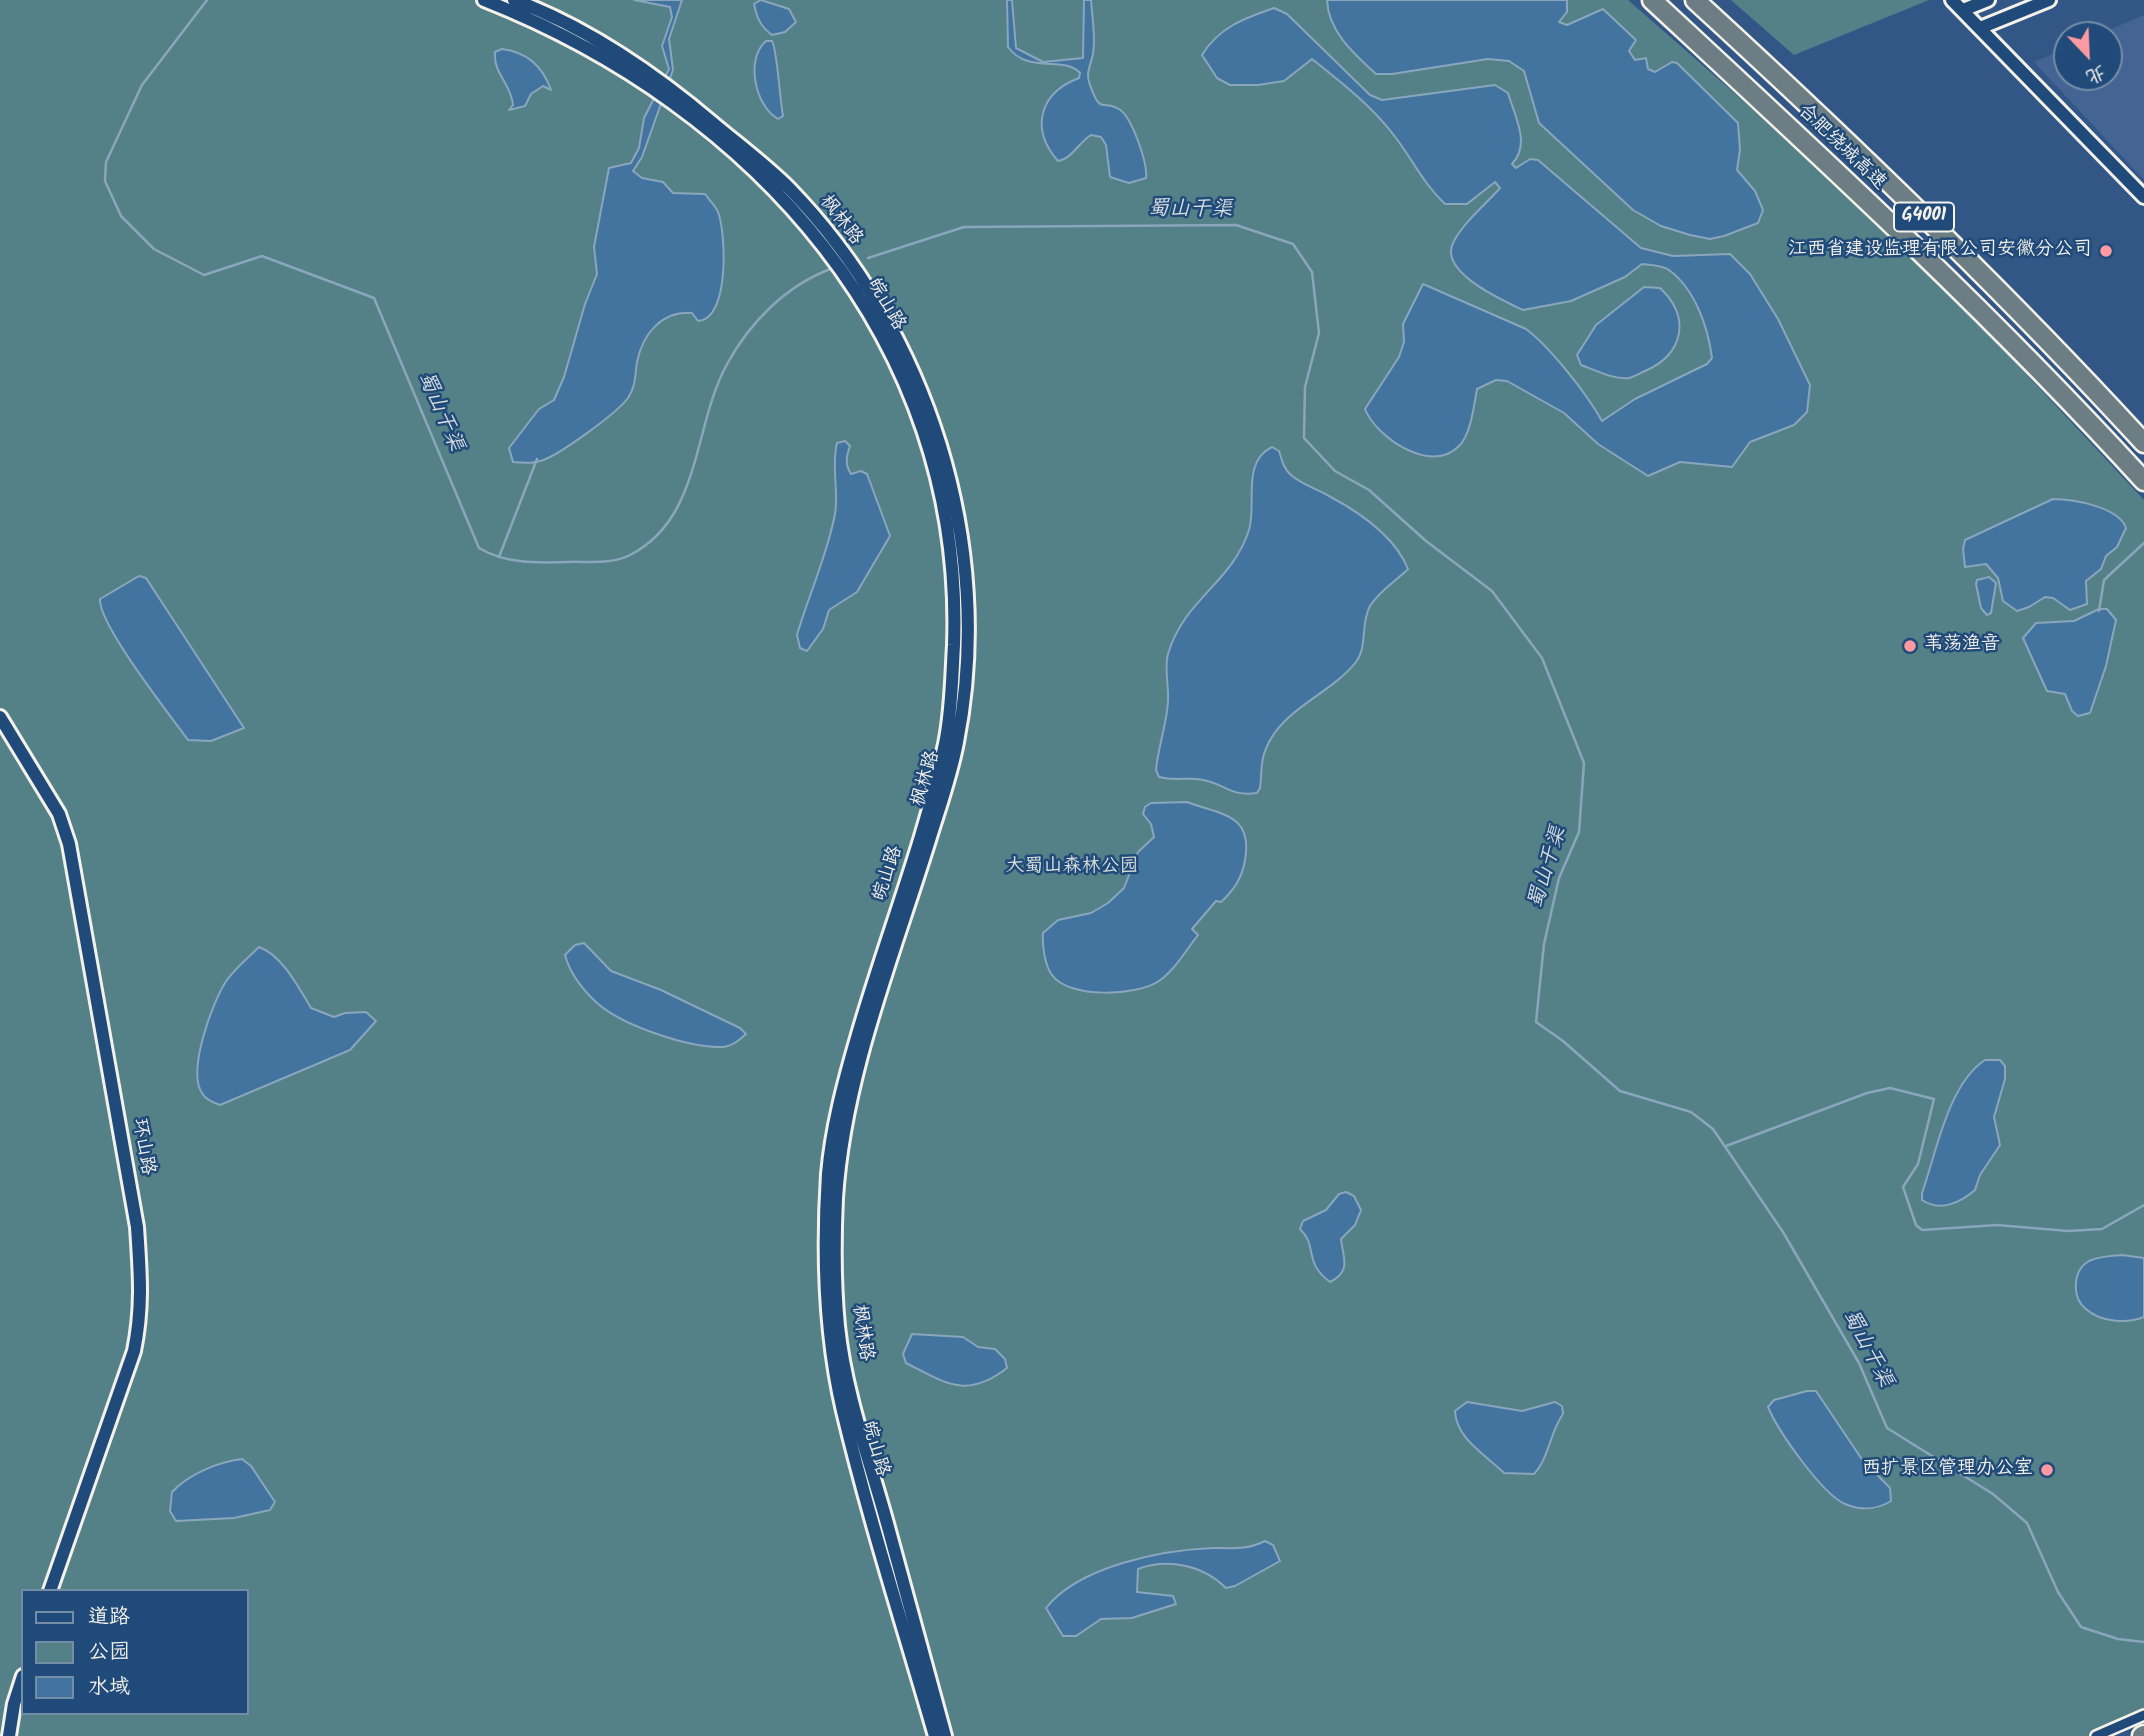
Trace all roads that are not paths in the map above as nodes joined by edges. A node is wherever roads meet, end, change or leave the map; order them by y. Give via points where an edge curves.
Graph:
1 (484, 0) edge
2 (514, 0) edge
3 (1652, 0) edge
4 (1695, 0) edge
5 (1952, 0) edge
6 (1988, 0) edge
7 (2049, 0) edge
8 (1963, 10) junction
9 (1980, 28) junction
10 (645, 77) junction
11 (675, 98) junction
12 (2144, 197) edge
13 (2144, 443) edge
14 (2144, 481) edge
15 (0, 717) edge
16 (51, 1589) edge
17 (21, 1682) edge
18 (2144, 1715) edge
19 (9, 1736) edge
20 (935, 1736) edge
21 (944, 1736) edge
22 (2096, 1736) edge

1 - 10 main road, 枫林路 via 570,37
2 - 10 main road, 枫林路 via 606,45
3 - 14 highway, 合肥绕城高速 / G4001 via 2048,376
4 - 13 highway, 合肥绕城高速 / G4001 via 1844,137 2065,357
5 - 8 main road
6 - 8 main road
7 - 9 main road
8 - 9 main road
9 - 12 main road
10 - 11 main road, 枫林路
11 - 20 main road, 皖山路 via 779,193 822,240 856,292 902,375 925,429 946,513 956,600 949,722 925,825 841,1097 828,1170 826,1246 830,1331 842,1408
11 - 21 main road, 枫林路 via 788,187 835,243 885,315 928,406 958,517 966,598 958,740 855,1078 836,1195 835,1268 838,1328 851,1392
15 - 16 main road, 环山路 via 59,814 69,844 136,1227 142,1286 134,1351
17 - 19 main road
18 - 22 street

